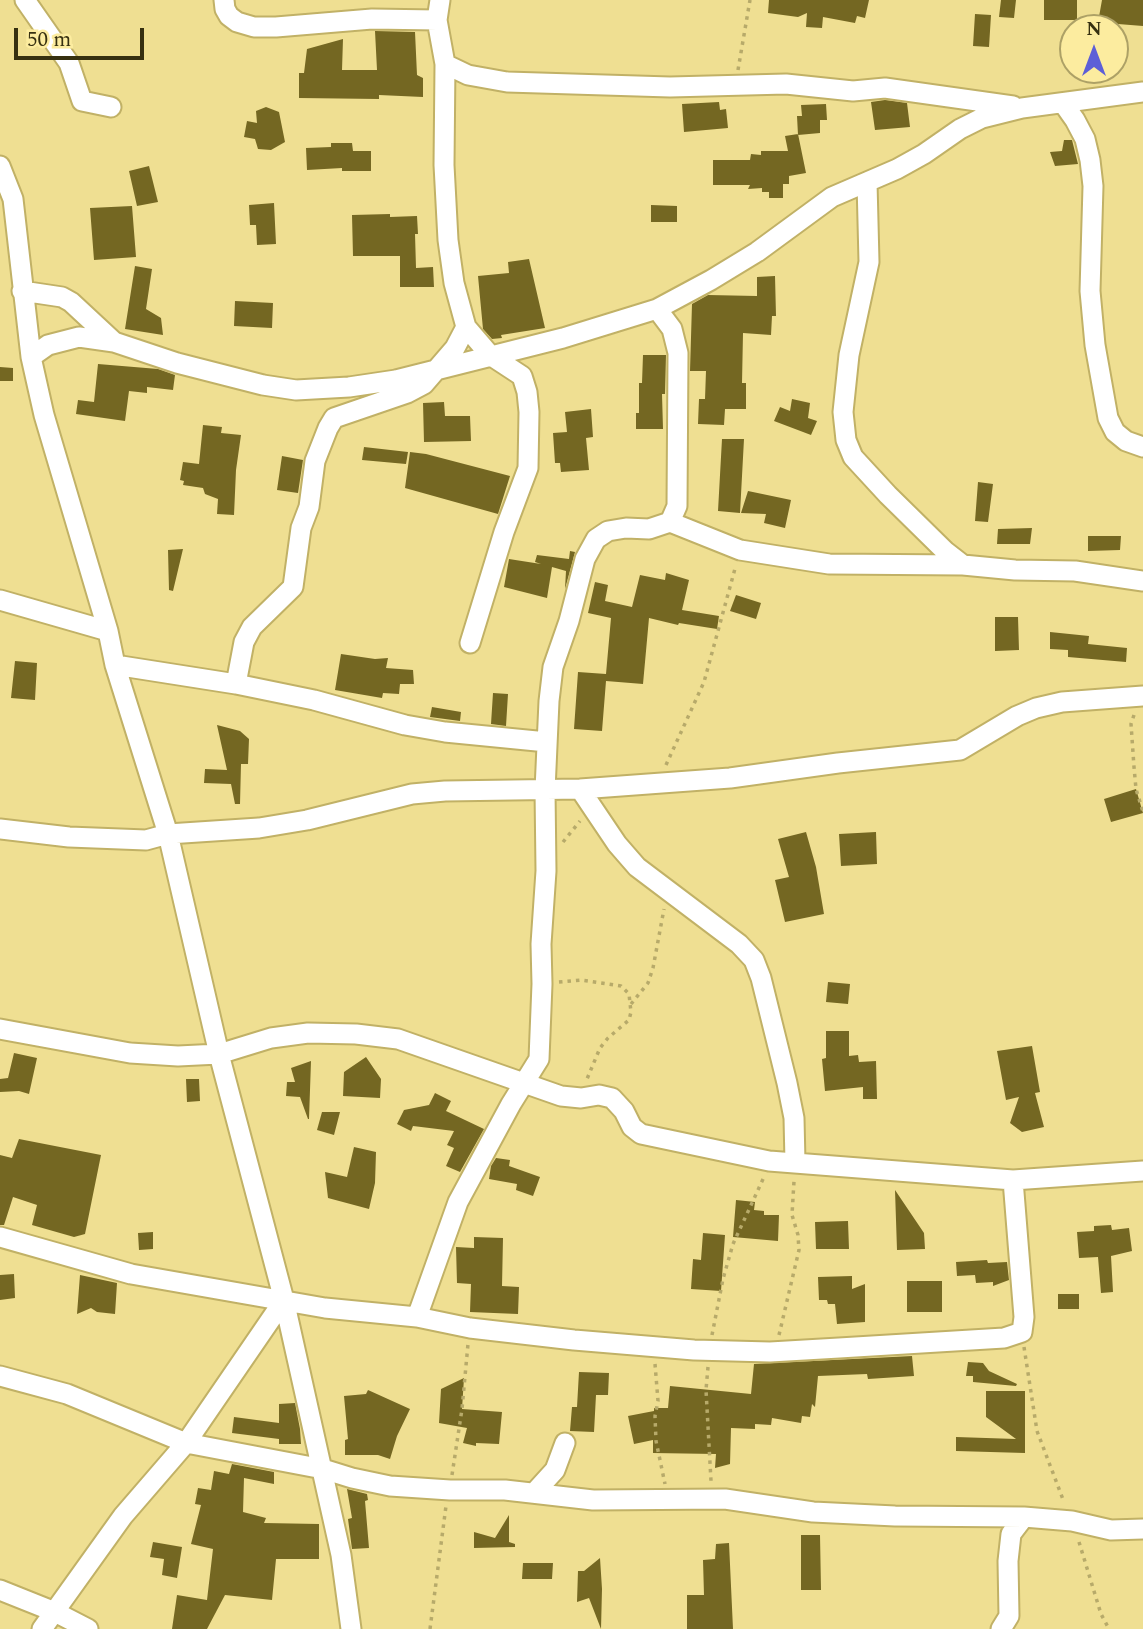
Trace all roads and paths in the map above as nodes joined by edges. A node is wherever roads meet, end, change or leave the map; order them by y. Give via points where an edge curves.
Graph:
1 (25, 0) edge
2 (224, 0) edge
3 (440, 0) edge
4 (750, 0) edge
5 (437, 20) junction
6 (445, 64) junction
7 (736, 86) junction
8 (1143, 92) edge
9 (1063, 103) junction
10 (111, 107) dead end
11 (1022, 108) junction
12 (0, 166) edge
13 (867, 182) junction
14 (22, 291) junction
15 (657, 309) junction
16 (466, 327) junction
17 (114, 342) junction
18 (490, 355) junction
19 (31, 357) junction
20 (436, 369) junction
21 (1143, 447) edge
22 (670, 522) junction
23 (740, 550) junction
24 (963, 565) junction
25 (1143, 581) edge
26 (0, 600) edge
27 (108, 631) junction
28 (470, 643) dead end
29 (115, 665) junction
30 (236, 684) junction
31 (1142, 696) edge
32 (547, 742) junction
33 (657, 783) junction
34 (580, 789) junction
35 (545, 790) junction
36 (592, 809) junction
37 (1143, 812) edge
38 (0, 829) edge
39 (168, 834) junction
40 (546, 871) junction
41 (667, 890) junction
42 (542, 984) junction
43 (631, 1004) junction
44 (0, 1029) edge
45 (219, 1054) junction
46 (525, 1082) junction
47 (581, 1098) junction
48 (769, 1161) junction
49 (795, 1162) junction
50 (1143, 1171) edge
51 (1013, 1180) junction
52 (0, 1237) edge
53 (284, 1300) junction
54 (417, 1317) junction
55 (470, 1328) junction
56 (1021, 1332) junction
57 (652, 1346) junction
58 (710, 1350) junction
59 (770, 1352) junction
60 (0, 1376) edge
61 (186, 1443) junction
62 (565, 1443) dead end
63 (323, 1469) junction
64 (450, 1490) junction
65 (535, 1492) junction
66 (704, 1499) junction
67 (669, 1500) junction
68 (1024, 1517) junction
69 (1072, 1521) junction
70 (1143, 1529) edge
71 (0, 1590) edge
72 (55, 1612) junction
73 (42, 1629) edge
74 (88, 1629) edge
75 (351, 1629) edge
76 (430, 1629) edge
77 (1001, 1629) edge
78 (1110, 1629) edge

1 - 10 street via 69,63 82,101
2 - 5 street via 229,16 254,27
3 - 5 street
4 - 7 path
5 - 6 street
6 - 7 street via 468,75 507,82
6 - 16 street via 448,240
7 - 11 street via 786,84 845,91 886,88
8 - 9 street
9 - 11 street
9 - 21 street via 1075,120 1090,160 1090,292 1108,418 1115,432
11 - 13 street via 982,118
12 - 14 street via 13,199
13 - 15 street via 832,197 757,251
13 - 24 street via 869,262 849,355 843,412 846,440 853,457 888,495
14 - 17 street via 52,294 71,302
14 - 19 street
15 - 18 street
15 - 22 street via 672,329 678,353 677,506
16 - 18 street
16 - 20 street
17 - 19 street via 63,339
17 - 20 street via 230,377 296,390 384,382
18 - 20 street
18 - 28 street via 522,376 529,412 528,468
19 - 27 street
20 - 30 street via 424,384 407,393 334,418 315,461 293,587 252,627 244,642
22 - 23 street
22 - 32 street via 649,529 608,531 596,539 585,559 553,667
23 - 24 street via 829,564
23 - 33 path via 704,682
24 - 25 street via 1075,571
26 - 27 street
27 - 29 street
29 - 30 street
29 - 39 street
30 - 32 street via 405,725
31 - 33 street via 1035,708 960,750
31 - 37 path via 1131,724 1136,789
32 - 35 street
33 - 34 street
34 - 35 street
34 - 36 street
35 - 39 street via 412,794 271,826
35 - 40 street
36 - 40 path via 566,838
36 - 41 street via 637,867
38 - 39 street via 146,840
39 - 45 street
40 - 42 street
41 - 43 path via 653,968 648,983
41 - 49 street via 754,960 787,1083
42 - 43 path via 581,981 621,986
42 - 46 street via 539,1059
43 - 47 path via 629,1020 600,1048
44 - 45 street via 130,1054
45 - 46 street via 271,1038 356,1034 398,1039
45 - 53 street
46 - 47 street via 561,1096
46 - 54 street via 457,1202
47 - 48 street via 612,1098 640,1135
48 - 49 street
48 - 58 path via 733,1244
49 - 51 street
49 - 59 path via 792,1215 799,1250 779,1335
50 - 51 street
51 - 56 street via 1024,1317
52 - 53 street via 131,1274
53 - 54 street
53 - 61 street
53 - 63 street
54 - 55 street
55 - 57 street
55 - 64 path
56 - 59 street via 1004,1338
56 - 69 path via 1037,1431
57 - 58 street
57 - 67 path via 658,1401 656,1441
58 - 59 street
58 - 66 path via 706,1390 712,1470
60 - 61 street via 67,1394
61 - 63 street
61 - 72 street via 123,1516
62 - 65 street via 555,1470
63 - 64 street via 390,1486
63 - 75 street
64 - 65 street
64 - 76 path
65 - 67 street via 593,1500
66 - 67 street
66 - 68 street via 813,1512
68 - 69 street
68 - 77 street via 1012,1534 1009,1616
69 - 70 street via 1111,1530
69 - 78 path via 1101,1614
71 - 72 street
72 - 73 street
72 - 74 street

